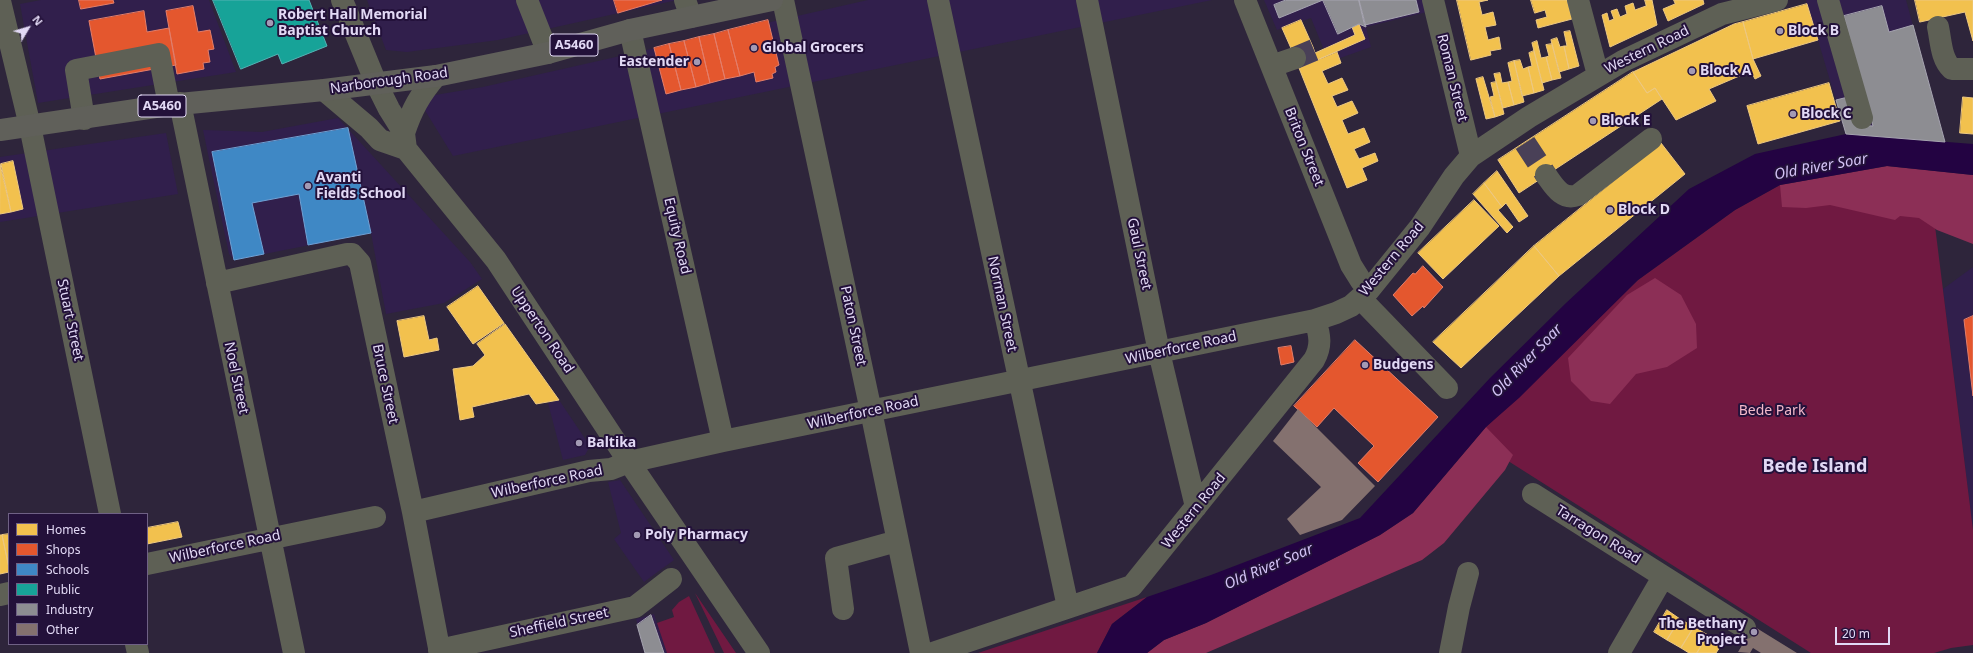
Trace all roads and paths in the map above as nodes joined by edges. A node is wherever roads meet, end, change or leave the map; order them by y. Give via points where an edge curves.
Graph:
1 (14, 0) edge
2 (342, 0) edge
3 (527, 0) edge
4 (772, 0) edge
5 (783, 0) edge
6 (938, 0) edge
7 (1087, 0) edge
8 (1245, 0) edge
9 (1433, 0) edge
10 (1578, 0) edge
11 (1777, 0) edge
12 (1828, 0) edge
13 (0, 2) edge
14 (1720, 7) edge
15 (688, 9) edge
16 (1938, 27) dead end
17 (630, 30) junction
18 (548, 53) junction
19 (1295, 58) tunnel mouth
20 (1272, 66) junction
21 (1973, 69) edge
22 (1598, 75) junction
23 (436, 76) junction
24 (376, 83) junction
25 (324, 90) junction
26 (174, 104) junction
27 (1862, 118) dead end
28 (84, 119) junction
29 (30, 126) junction
30 (0, 130) edge
31 (1651, 139) dead end
32 (405, 141) junction
33 (1471, 156) junction
34 (1546, 175) tunnel mouth
35 (217, 283) junction
36 (1365, 294) junction
37 (1315, 320) junction
38 (1159, 352) junction
39 (1019, 381) junction
40 (1447, 388) dead end
41 (871, 411) junction
42 (723, 441) junction
43 (629, 462) junction
44 (1533, 494) dead end
45 (1196, 507) junction
46 (413, 512) junction
47 (110, 513) edge
48 (374, 517) dead end
49 (271, 538) junction
50 (897, 541) junction
51 (148, 564) edge
52 (1468, 573) dead end
53 (1663, 577) junction
54 (671, 579) dead end
55 (1068, 607) junction
56 (843, 609) dead end
57 (1745, 628) dead end
58 (440, 652) edge
59 (294, 653) edge
60 (759, 653) edge
61 (920, 653) edge
62 (933, 653) edge
63 (1450, 653) edge
64 (1619, 653) edge

1 - 13 street
2 - 24 street, Upperton Road
3 - 18 street
4 - 15 main road, Narborough Road / A5460
5 - 41 street, Paton Street
6 - 39 street, Norman Street
7 - 38 street, Gaul Street
8 - 20 street, Briton Street
9 - 33 street, Roman Street
10 - 22 street
11 - 14 street, Western Road
12 - 27 street
13 - 29 street, Stuart Street
14 - 22 street, Western Road
15 - 17 main road, Narborough Road / A5460
16 - 21 street via 1947,65 1952,69
17 - 18 main road, Narborough Road / A5460
17 - 42 street, Equity Road
18 - 23 main road, Narborough Road / A5460
19 - 20 street
20 - 36 street, Briton Street via 1351,265 1361,281
22 - 33 street, Western Road via 1519,135
23 - 24 main road, Narborough Road / A5460
23 - 32 street via 420,96
24 - 25 main road, Narborough Road / A5460
24 - 32 street, Upperton Road
25 - 26 main road, Narborough Road / A5460
25 - 32 street via 380,140
26 - 28 main road, Narborough Road / A5460
26 - 28 street, Noel Street via 159,54 76,70
26 - 35 street, Noel Street
28 - 29 main road, Narborough Road / A5460
29 - 30 main road, Narborough Road / A5460
29 - 47 street, Stuart Street
31 - 34 street via 1578,195 1572,197 1560,193
32 - 43 street, Upperton Road via 496,260
33 - 36 street, Western Road via 1454,176 1420,227
35 - 46 street, Bruce Street via 352,254 360,263 376,304
35 - 49 street, Noel Street
36 - 37 street, Western Road via 1351,306
36 - 40 street, Briton Street
37 - 38 street, Wilberforce Road
37 - 45 street, Western Road via 1321,343 1314,360
38 - 39 street, Wilberforce Road
38 - 45 street, Gaul Street
39 - 41 street, Wilberforce Road
39 - 55 street, Norman Street
41 - 42 street, Wilberforce Road
41 - 50 street, Paton Street
42 - 43 street, Wilberforce Road
43 - 46 street, Wilberforce Road via 611,469 589,471
43 - 60 street, Upperton Road
44 - 53 street, Tarragon Road
45 - 55 street, Western Road via 1132,586
46 - 58 street, Bruce Street
48 - 49 street, Wilberforce Road
49 - 51 street, Wilberforce Road
49 - 59 street, Noel Street
50 - 56 street via 836,558
50 - 61 street, Paton Street
52 - 63 street
53 - 57 street, Tarragon Road
53 - 64 street
54 - 58 street, Sheffield Street via 635,607
55 - 62 street, Western Road

